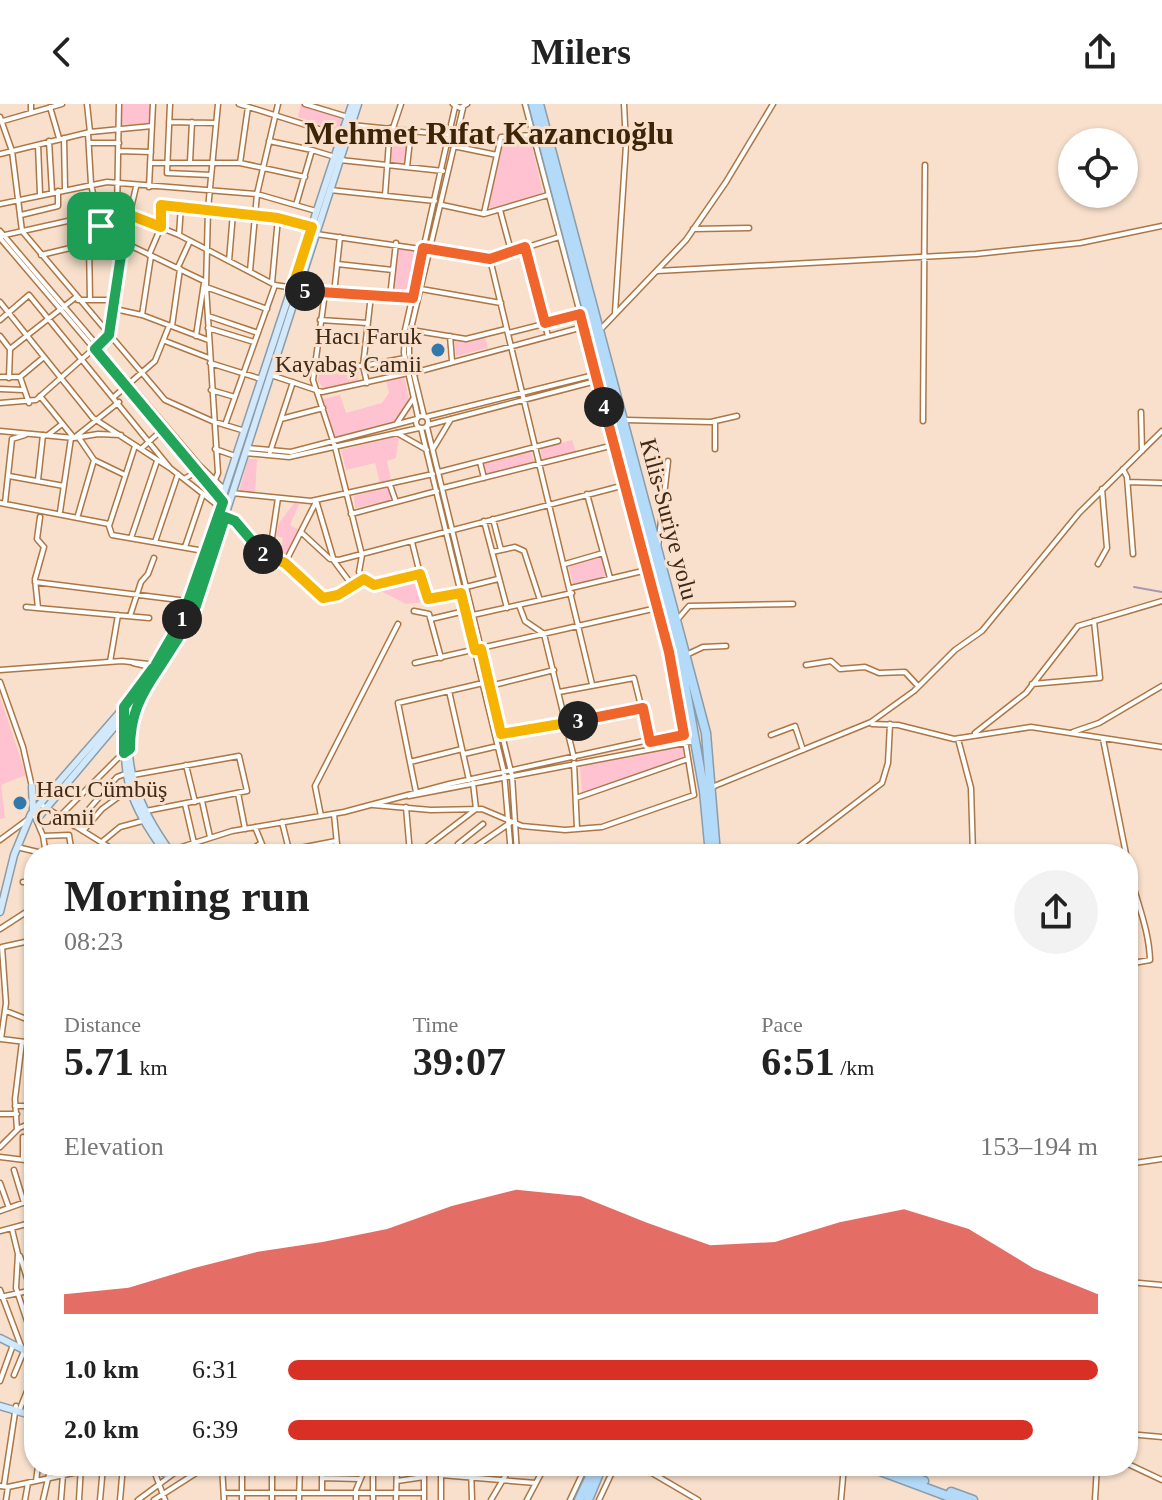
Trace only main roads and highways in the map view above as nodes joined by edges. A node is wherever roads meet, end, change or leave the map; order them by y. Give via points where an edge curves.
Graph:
1 (355, 104) edge
2 (533, 104) edge
3 (539, 104) edge
4 (337, 159) junction
5 (314, 230) junction
6 (295, 290) junction
7 (242, 451) junction
8 (229, 492) junction
9 (156, 667) junction
10 (137, 700) junction
11 (124, 707) junction
12 (125, 715) junction
13 (114, 724) junction
14 (130, 724) junction
15 (124, 732) junction
16 (706, 733) junction
17 (691, 736) junction
18 (127, 751) junction
19 (128, 775) junction
20 (47, 797) junction
21 (43, 806) junction
22 (35, 816) junction
23 (160, 844) edge
24 (162, 844) edge
25 (709, 844) edge
26 (715, 844) edge
27 (1, 902) edge
28 (0, 912) edge
29 (0, 1338) edge
30 (24, 1349) edge
31 (0, 1404) edge
32 (24, 1411) edge
33 (590, 1476) edge
34 (598, 1476) edge
35 (894, 1476) edge
36 (909, 1476) edge
37 (579, 1500) edge
38 (588, 1500) edge
39 (958, 1500) edge
40 (973, 1500) edge

1 - 4 main road
1 - 4 main road
2 - 17 highway via 598,372 606,384 684,680
3 - 16 highway, Kilis-Suriye yolu
4 - 5 main road
4 - 5 main road
5 - 6 main road
6 - 7 main road
6 - 7 main road
7 - 8 main road
8 - 9 main road via 189,602
8 - 9 main road via 193,615
9 - 10 main road
9 - 11 main road
10 - 12 main road
10 - 14 main road
11 - 12 main road
11 - 13 main road
12 - 13 main road
12 - 14 main road
12 - 15 main road
13 - 15 main road
13 - 20 main road
13 - 21 main road
14 - 18 main road
15 - 18 main road
16 - 17 highway via 703,741
16 - 26 highway, Kilis-Suriye yolu
17 - 25 highway
18 - 19 main road
19 - 23 main road via 128,790 142,821
19 - 24 main road
20 - 21 main road
20 - 22 main road via 32,787
21 - 22 main road
22 - 27 main road via 28,819
27 - 28 main road
29 - 30 main road
31 - 32 main road
33 - 37 highway
34 - 38 highway
35 - 39 highway
36 - 40 highway

